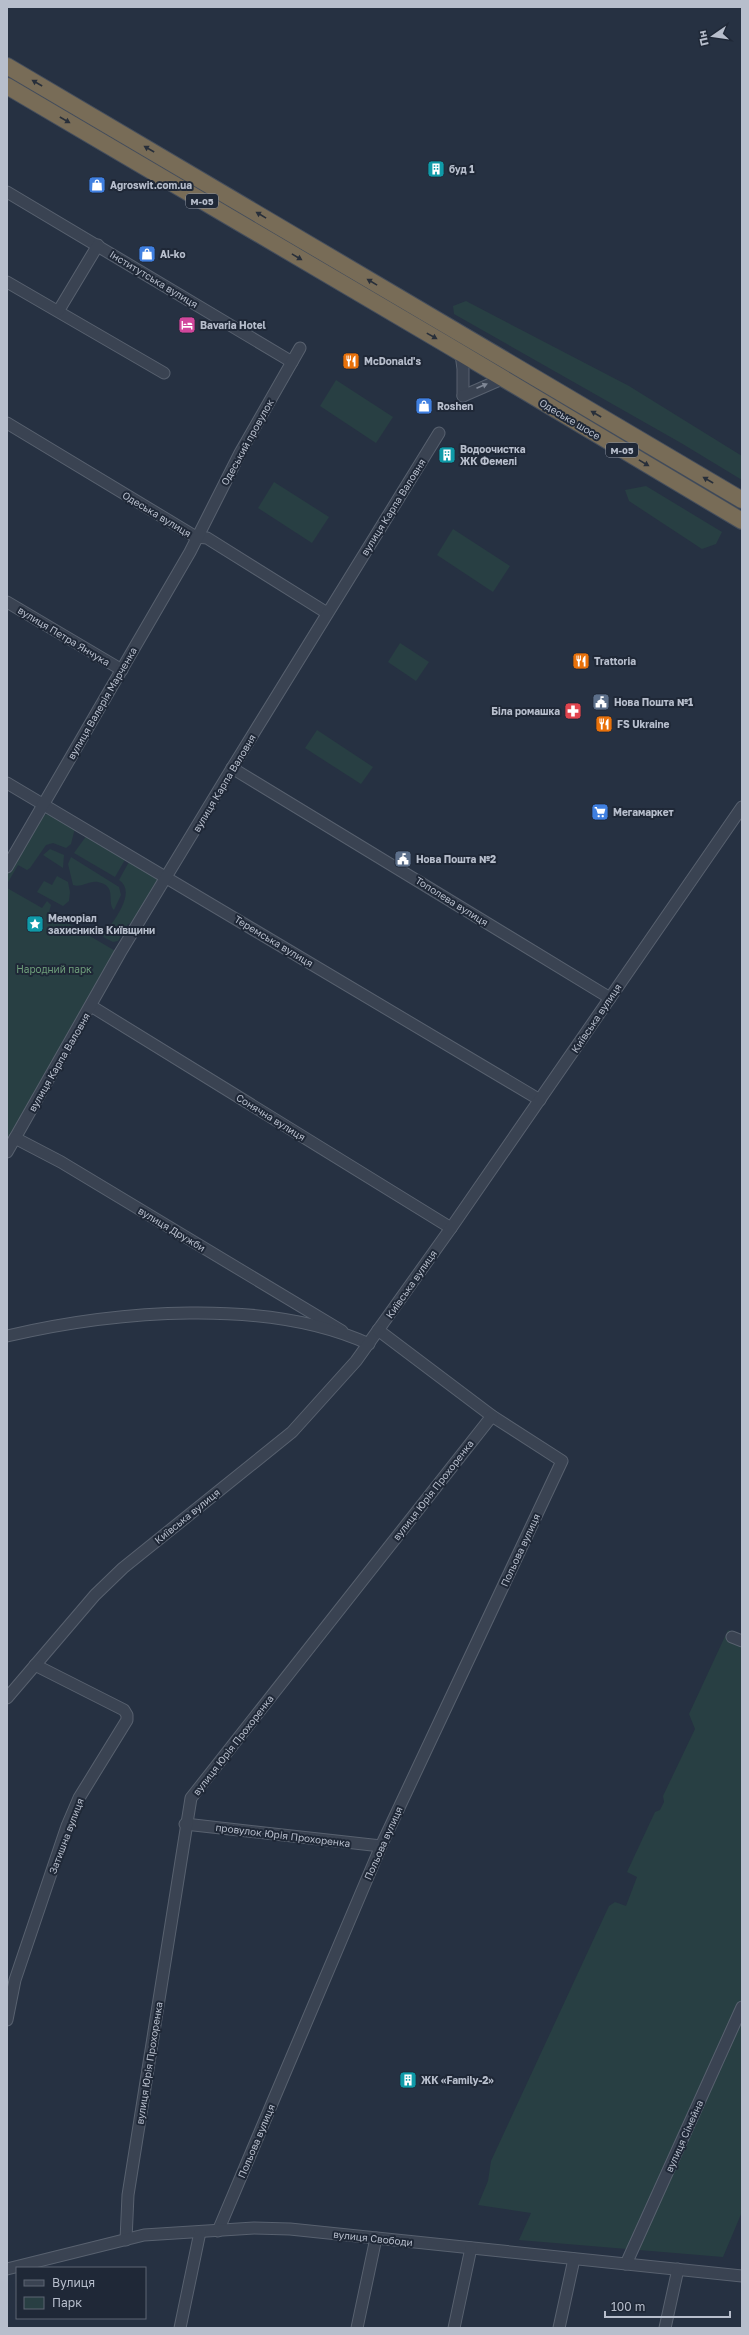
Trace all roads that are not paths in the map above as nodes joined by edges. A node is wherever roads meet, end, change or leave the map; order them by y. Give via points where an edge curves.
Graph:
1 (7, 66) edge
2 (7, 86) edge
3 (7, 192) edge
4 (98, 245) junction
5 (7, 282) edge
6 (58, 310) junction
7 (300, 348) dead end
8 (461, 354) junction
9 (292, 362) junction
10 (164, 373) dead end
11 (502, 379) junction
12 (7, 423) edge
13 (439, 433) dead end
14 (742, 500) edge
15 (742, 521) edge
16 (196, 537) junction
17 (7, 602) edge
18 (327, 613) junction
19 (122, 670) junction
20 (232, 768) junction
21 (7, 783) edge
22 (44, 805) junction
23 (742, 807) edge
24 (7, 867) edge
25 (167, 878) junction
26 (610, 998) junction
27 (91, 1006) junction
28 (540, 1100) junction
29 (15, 1138) junction
30 (7, 1152) edge
31 (451, 1228) junction
32 (378, 1330) junction
33 (342, 1331) junction
34 (7, 1336) edge
35 (369, 1344) junction
36 (492, 1416) junction
37 (35, 1665) junction
38 (7, 1698) edge
39 (185, 1824) junction
40 (381, 1846) junction
41 (742, 2008) edge
42 (7, 2020) edge
43 (218, 2231) junction
44 (200, 2232) junction
45 (376, 2238) junction
46 (126, 2240) junction
47 (471, 2248) junction
48 (574, 2259) junction
49 (626, 2264) junction
50 (7, 2269) edge
51 (678, 2269) junction
52 (742, 2276) edge
53 (180, 2328) edge
54 (357, 2328) edge
55 (454, 2328) edge
56 (559, 2328) edge
57 (665, 2328) edge

14 -> 1 highway, Одеське шосе / М-05
2 -> 8 highway, Одеське шосе / М-05
3 - 4 street, Інститутська вулиця
4 - 6 street
4 - 9 street, Інститутська вулиця
5 - 6 street
6 - 10 street
7 - 9 street, Одеський провулок
8 - 11 highway, Одеське шосе / М-05
8 -> 11 street via 464,369 463,396
9 - 16 street, Одеський провулок
11 -> 15 highway, Одеське шосе / М-05
12 - 16 street, Одеська вулиця
13 - 18 street, вулиця Карпа Валовня
16 - 18 street, Одеська вулиця via 207,538
16 - 19 street, вулиця Валерія Марченка via 190,552
17 - 19 street, вулиця Петра Янчука
18 - 20 street, вулиця Карпа Валовня
19 - 22 street, вулиця Валерія Марченка
20 - 25 street, вулиця Карпа Валовня
20 - 26 street, Тополева вулиця
21 - 22 street, Теремська вулиця
22 - 24 street, вулиця Валерія Марченка
22 - 25 street, Теремська вулиця
23 - 26 street, Київська вулиця
25 - 27 street, вулиця Карпа Валовня
25 - 28 street, Теремська вулиця
26 - 28 street, Київська вулиця
27 - 29 street, вулиця Карпа Валовня
27 - 31 street, Сонячна вулиця
28 - 31 street, Київська вулиця
29 - 30 street
29 - 33 street, вулиця Дружби via 61,1162
31 - 32 street, Київська вулиця
32 - 35 street, Київська вулиця
32 - 36 street
33 - 34 street via 272,1317 187,1314 133,1316 53,1325
33 - 35 street
35 - 37 street, Київська вулиця via 292,1432 123,1568 95,1595
36 - 39 street, вулиця Юрія Прохоренка via 191,1798
36 - 40 street, Польова вулиця via 562,1462
37 - 38 street, Київська вулиця
37 - 42 street, Затишна вулиця via 124,1710 127,1720 79,1798 67,1826 15,1980
39 - 40 street, провулок Юрія Прохоренка
39 - 46 street, вулиця Юрія Прохоренка via 128,2195
40 - 43 street, Польова вулиця
41 - 49 street, вулиця Сімейна
43 - 44 street, вулиця Свободи
43 - 45 street, вулиця Свободи via 290,2229
44 - 46 street, вулиця Свободи via 144,2235
44 - 53 street
45 - 47 street, вулиця Свободи
45 - 54 street
46 - 50 street, вулиця Свободи
47 - 48 street, вулиця Свободи
47 - 55 street
48 - 49 street, вулиця Свободи
48 - 56 street
49 - 51 street, вулиця Свободи
51 - 52 street, вулиця Свободи
51 - 57 street

